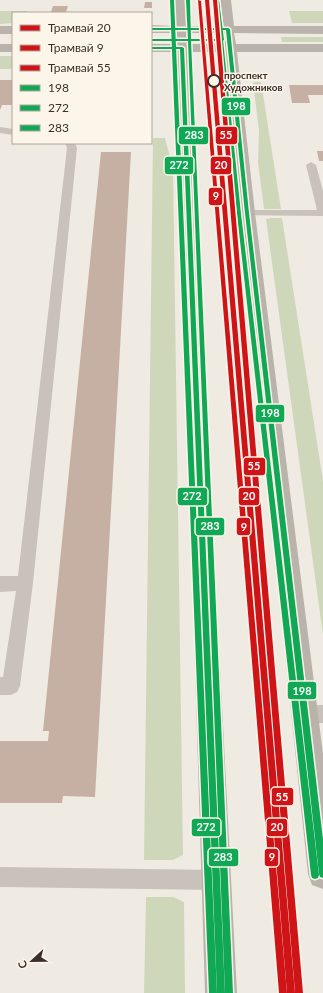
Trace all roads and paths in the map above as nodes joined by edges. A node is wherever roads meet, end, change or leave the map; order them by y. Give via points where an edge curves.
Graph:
1 (180, 0) edge
2 (225, 0) edge
3 (152, 29) edge
4 (0, 30) edge
5 (12, 30) edge
6 (323, 30) edge
7 (181, 39) junction
8 (230, 39) junction
9 (0, 48) edge
10 (12, 48) edge
11 (152, 48) edge
12 (323, 48) edge
13 (0, 130) edge
14 (12, 132) edge
15 (70, 144) edge
16 (311, 165) dead end
17 (323, 212) edge
18 (247, 213) junction
19 (25, 583) junction
20 (0, 584) edge
21 (0, 686) edge
22 (314, 714) edge
23 (323, 874) edge
24 (0, 878) edge
25 (216, 880) junction
26 (221, 993) edge

1 - 7 main road
2 - 8 main road
3 - 7 main road
4 - 5 main road
6 - 8 main road
7 - 8 main road
7 - 8 main road
7 - 11 main road
7 - 25 main road
8 - 12 main road
8 - 18 main road
9 - 10 main road
13 - 14 lane
15 - 19 lane via 72,148
16 - 17 lane
17 - 18 lane
18 - 22 main road
19 - 20 lane
19 - 21 lane via 11,686
22 - 23 main road
24 - 25 lane
25 - 26 main road

